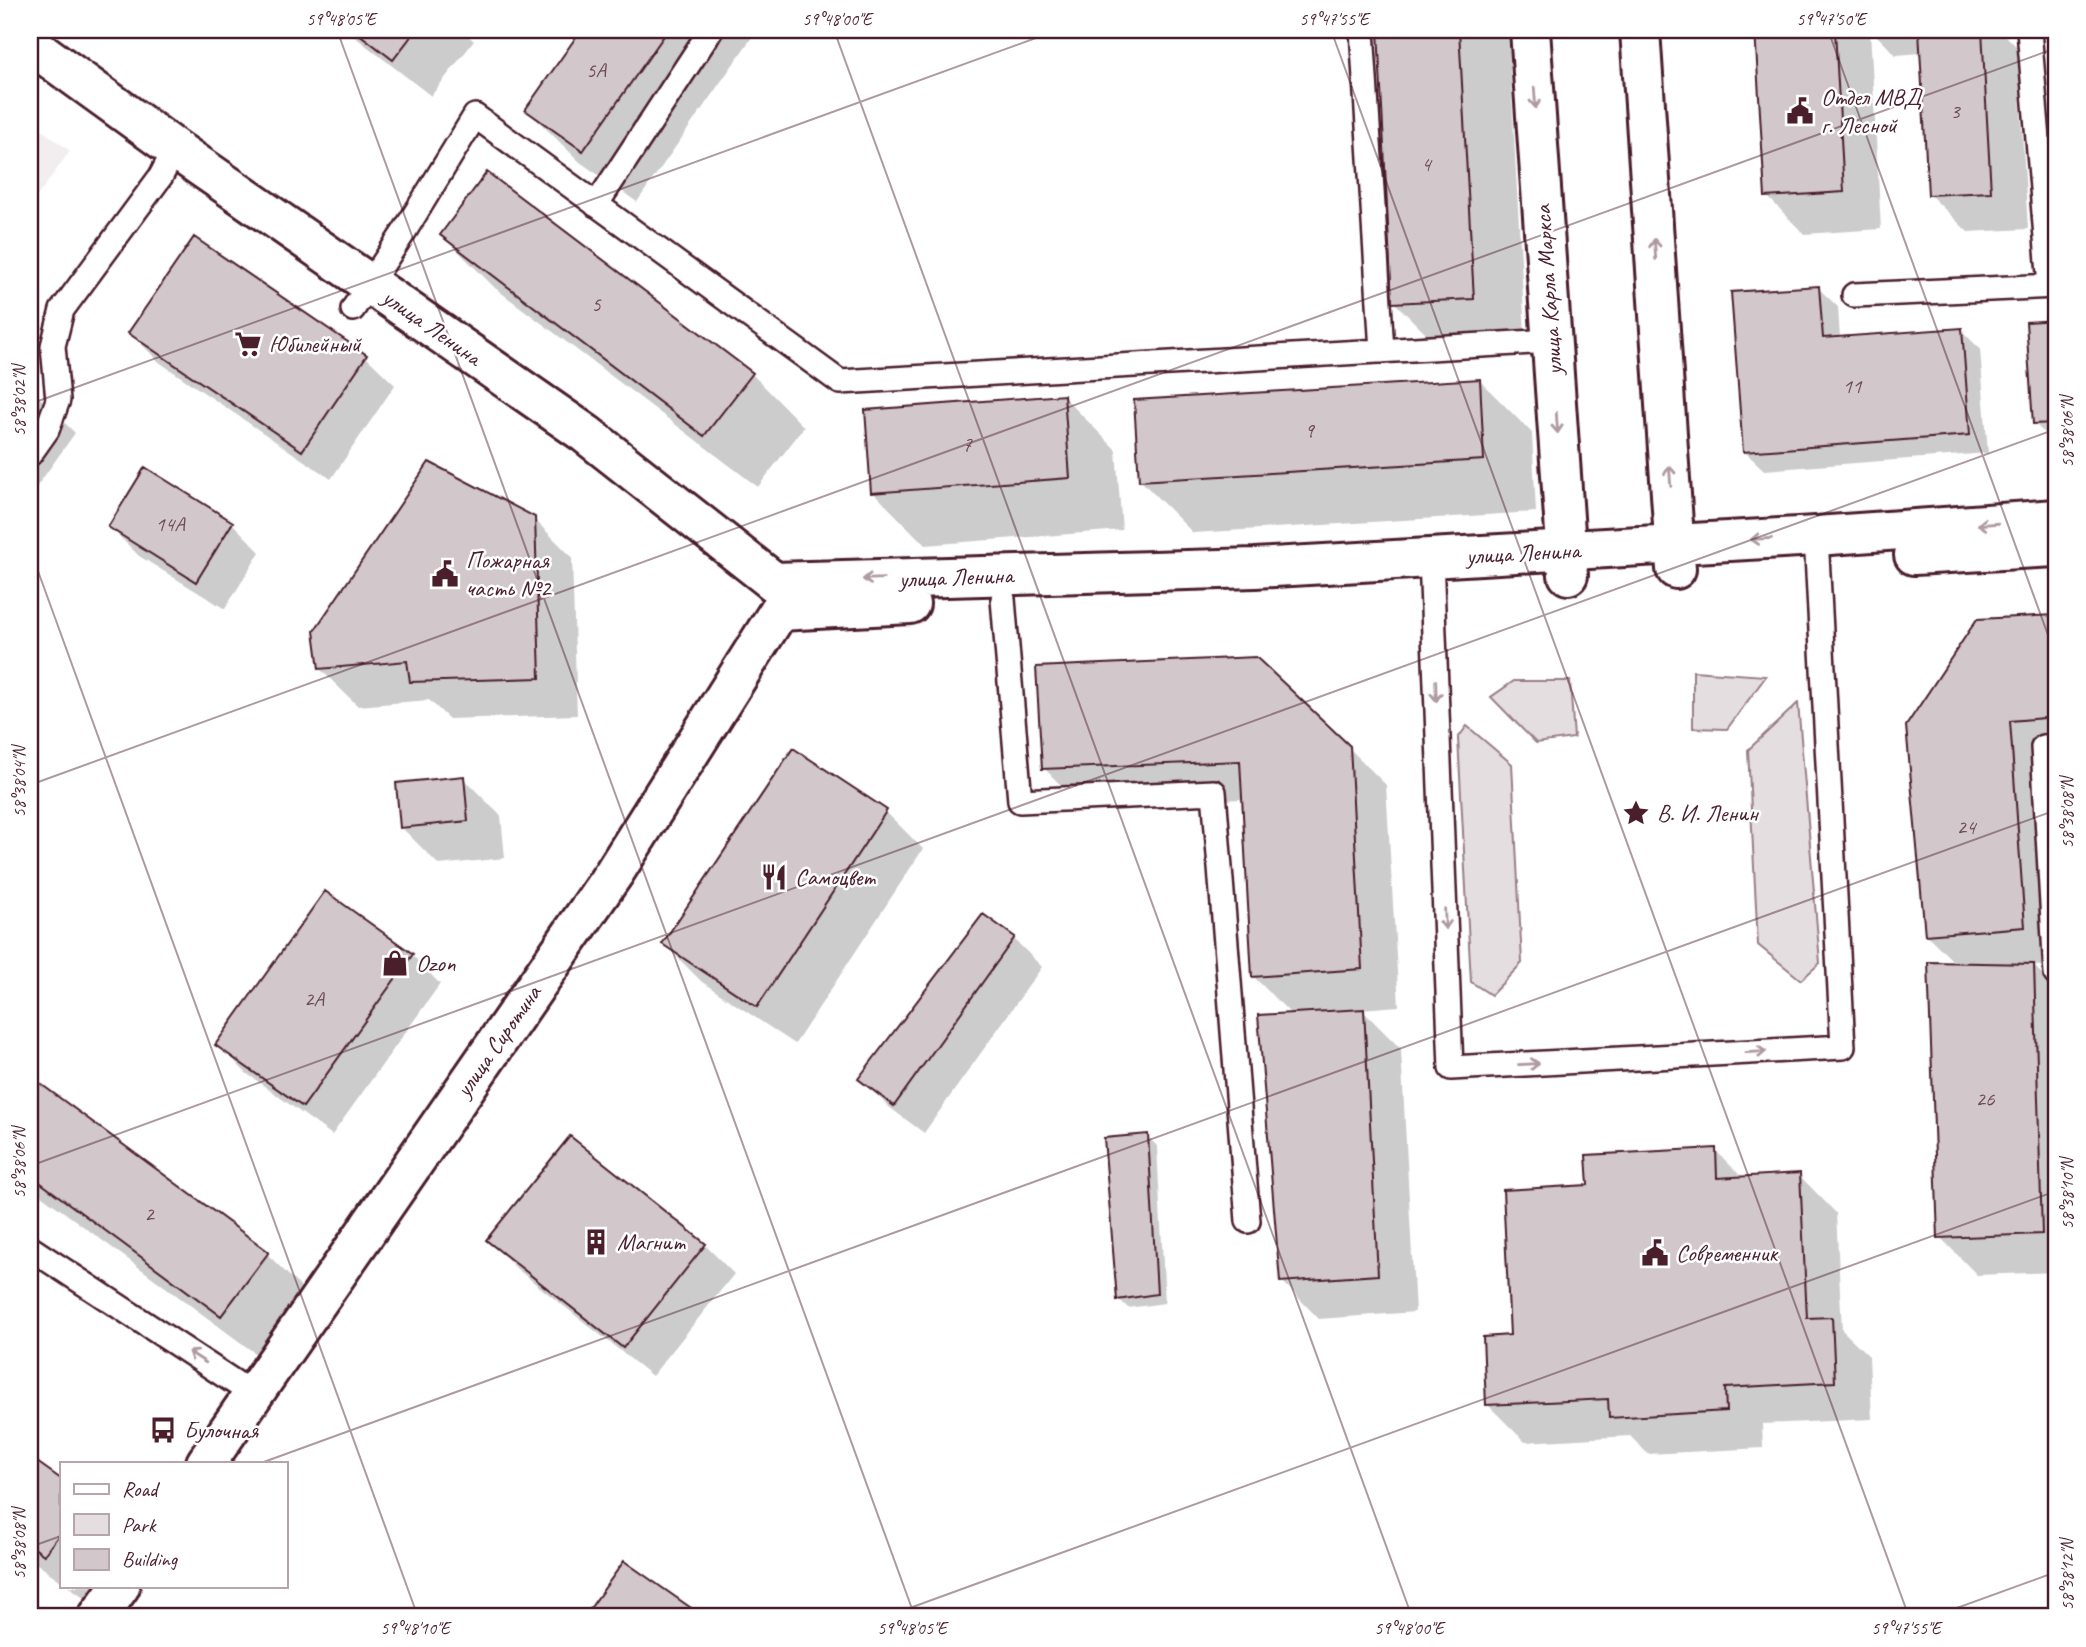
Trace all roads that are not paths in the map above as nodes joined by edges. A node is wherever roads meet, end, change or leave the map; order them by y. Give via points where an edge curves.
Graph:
1 (711, 30) edge
2 (1362, 30) edge
3 (1530, 30) edge
4 (1640, 30) edge
5 (2029, 30) edge
6 (30, 44) edge
7 (175, 149) junction
8 (596, 205) junction
9 (2053, 286) edge
10 (1854, 295) dead end
11 (361, 296) junction
12 (1552, 341) junction
13 (1382, 351) junction
14 (30, 454) edge
15 (2056, 519) edge
16 (2056, 547) edge
17 (1816, 549) junction
18 (1675, 556) junction
19 (1567, 563) junction
20 (1432, 570) junction
21 (777, 597) junction
22 (1003, 598) junction
23 (2056, 746) edge
24 (2056, 974) edge
25 (1248, 1222) dead end
26 (30, 1248) edge
27 (254, 1395) junction
28 (207, 1462) edge
29 (119, 1588) edge
30 (98, 1617) edge

1 - 8 lane
2 - 13 lane
3 -> 12 main road, улица Карла Маркса
18 -> 4 main road
5 - 9 lane
6 - 7 main road, улица Ленина
7 - 11 main road, улица Ленина
7 - 14 lane via 161,176 62,310 53,346 58,400 47,430
8 - 11 lane via 475,116
8 - 13 lane via 840,382
9 - 10 lane
11 - 21 main road, улица Ленина via 586,434
12 - 13 lane
12 -> 19 main road, улица Карла Маркса
15 -> 17 main road, улица Ленина
16 - 17 main road
17 - 18 main road, улица Ленина
20 -> 17 lane via 1451,1068 1843,1047
18 - 19 main road, улица Ленина
19 - 20 main road, улица Ленина
20 -> 21 main road, улица Ленина via 1241,568
20 - 22 main road
21 - 22 main road
21 - 27 main road, улица Сиротина via 614,873
22 - 25 lane via 1020,801 1214,792
23 - 24 lane via 2043,747
27 -> 26 lane
27 - 28 main road, улица Сиротина
29 - 30 main road

